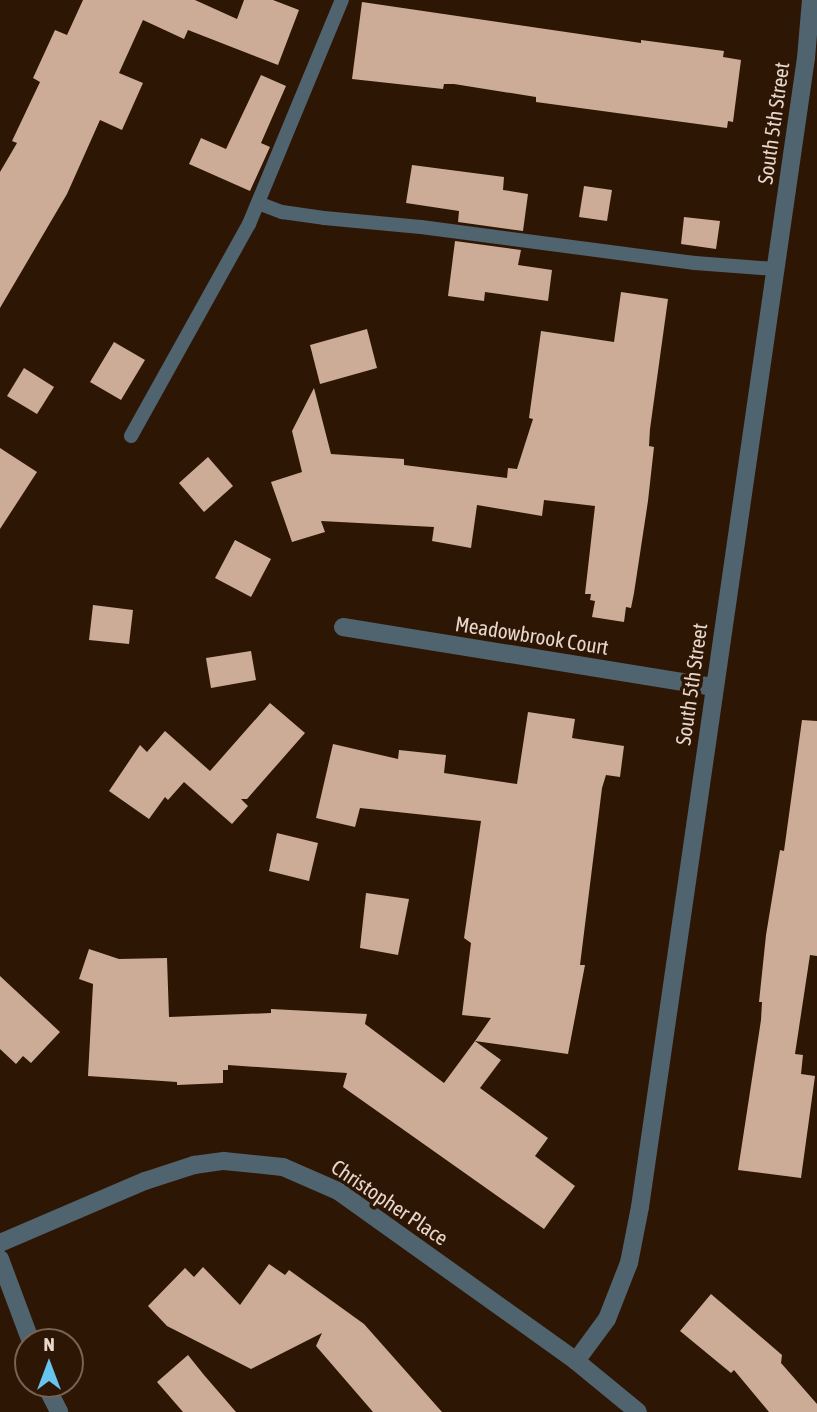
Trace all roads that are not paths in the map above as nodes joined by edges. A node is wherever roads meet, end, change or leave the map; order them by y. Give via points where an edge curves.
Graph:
1 (342, 0) edge
2 (811, 0) edge
3 (258, 203) junction
4 (775, 269) junction
5 (131, 436) dead end
6 (343, 627) dead end
7 (714, 687) junction
8 (0, 1243) edge
9 (0, 1259) edge
10 (26, 1328) edge
11 (576, 1361) junction
12 (638, 1412) edge

1 - 3 lane
2 - 4 street, South 5th Street
3 - 4 lane via 324,218
3 - 5 lane
4 - 7 street, South 5th Street
6 - 7 street, Meadowbrook Court
7 - 11 street, South 5th Street via 629,1263 607,1319
8 - 11 street, Christopher Place via 194,1165 224,1161 283,1167 338,1191
9 - 10 street
11 - 12 street, Christopher Place

